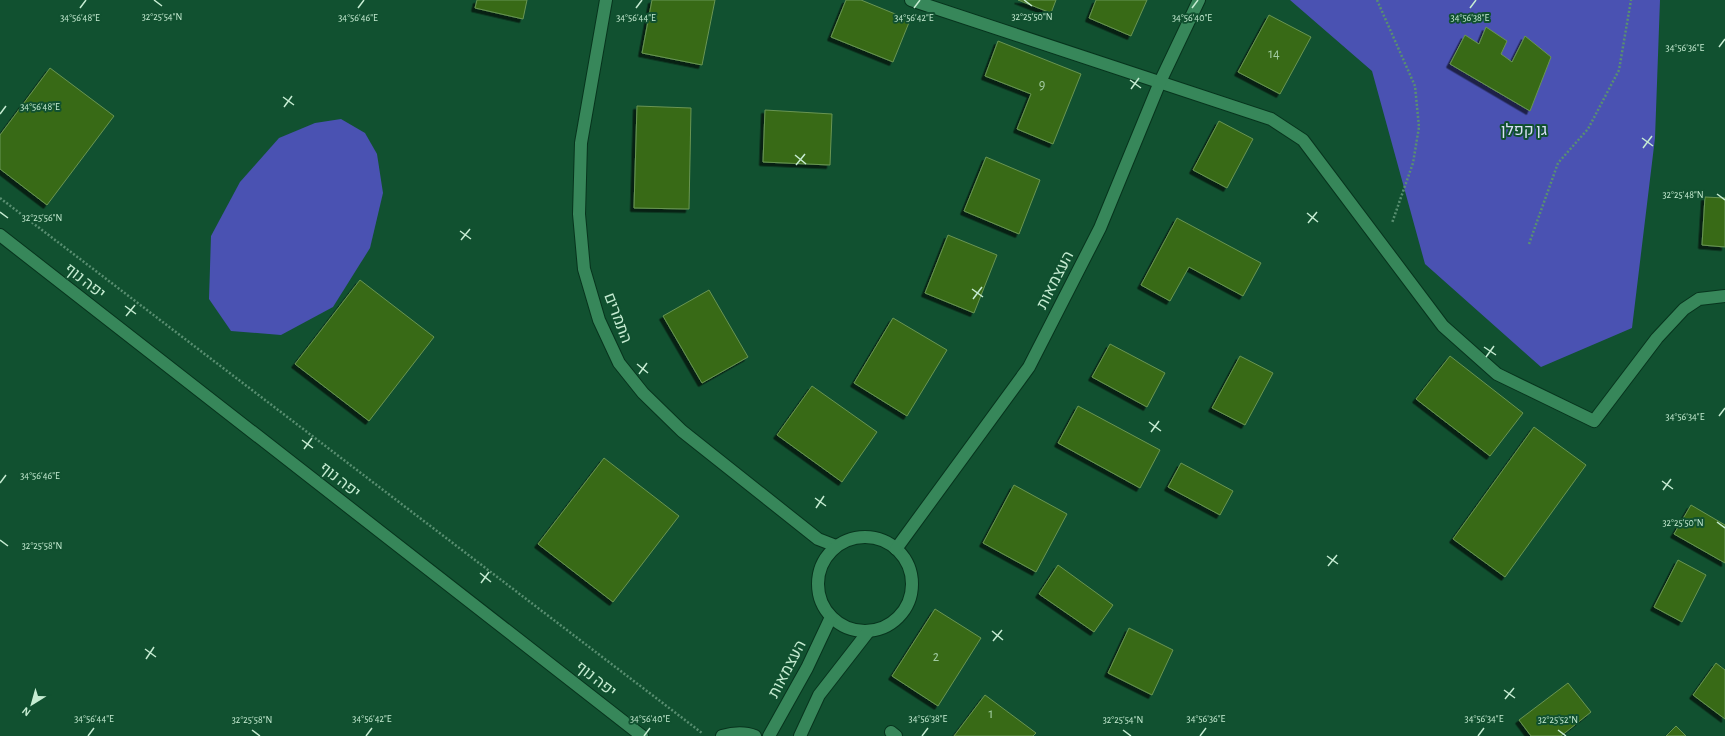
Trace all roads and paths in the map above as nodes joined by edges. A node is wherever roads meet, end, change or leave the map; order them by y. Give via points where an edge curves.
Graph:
1 (606, 0) edge
2 (911, 0) edge
3 (1199, 0) edge
4 (1378, 0) edge
5 (1631, 0) edge
6 (1160, 82) junction
7 (0, 198) edge
8 (0, 235) edge
9 (1529, 244) dead end
10 (1383, 246) junction
11 (1725, 296) edge
12 (836, 546) junction
13 (896, 549) junction
14 (831, 617) junction
15 (868, 632) junction
16 (642, 736) edge
17 (705, 736) edge
18 (722, 736) edge
19 (755, 736) edge
20 (769, 736) edge
21 (800, 736) edge

1 - 12 street, התמרים via 581,143 579,214 584,269 599,320 619,363 644,393 682,431 818,539
2 - 6 street
3 - 6 street, העצמאות
4 - 10 path via 1415,86 1419,127 1413,163
5 - 9 path via 1619,70 1588,129 1558,163
6 - 10 street via 1271,119 1303,140
6 - 13 street, העצמאות via 1100,228 1029,367
7 - 17 path
8 - 16 street, יפה נוף
10 - 11 street via 1443,326 1497,374 1594,421 1657,338 1684,309 1699,299
12 - 13 street via 866,537 882,540
12 - 14 street via 819,572 818,588 822,603
13 - 15 street via 906,561 911,576 911,592 907,606 897,619 884,628
14 - 15 street via 854,630
14 - 20 street, העצמאות via 807,668
15 - 21 street via 819,695
18 - 19 street

